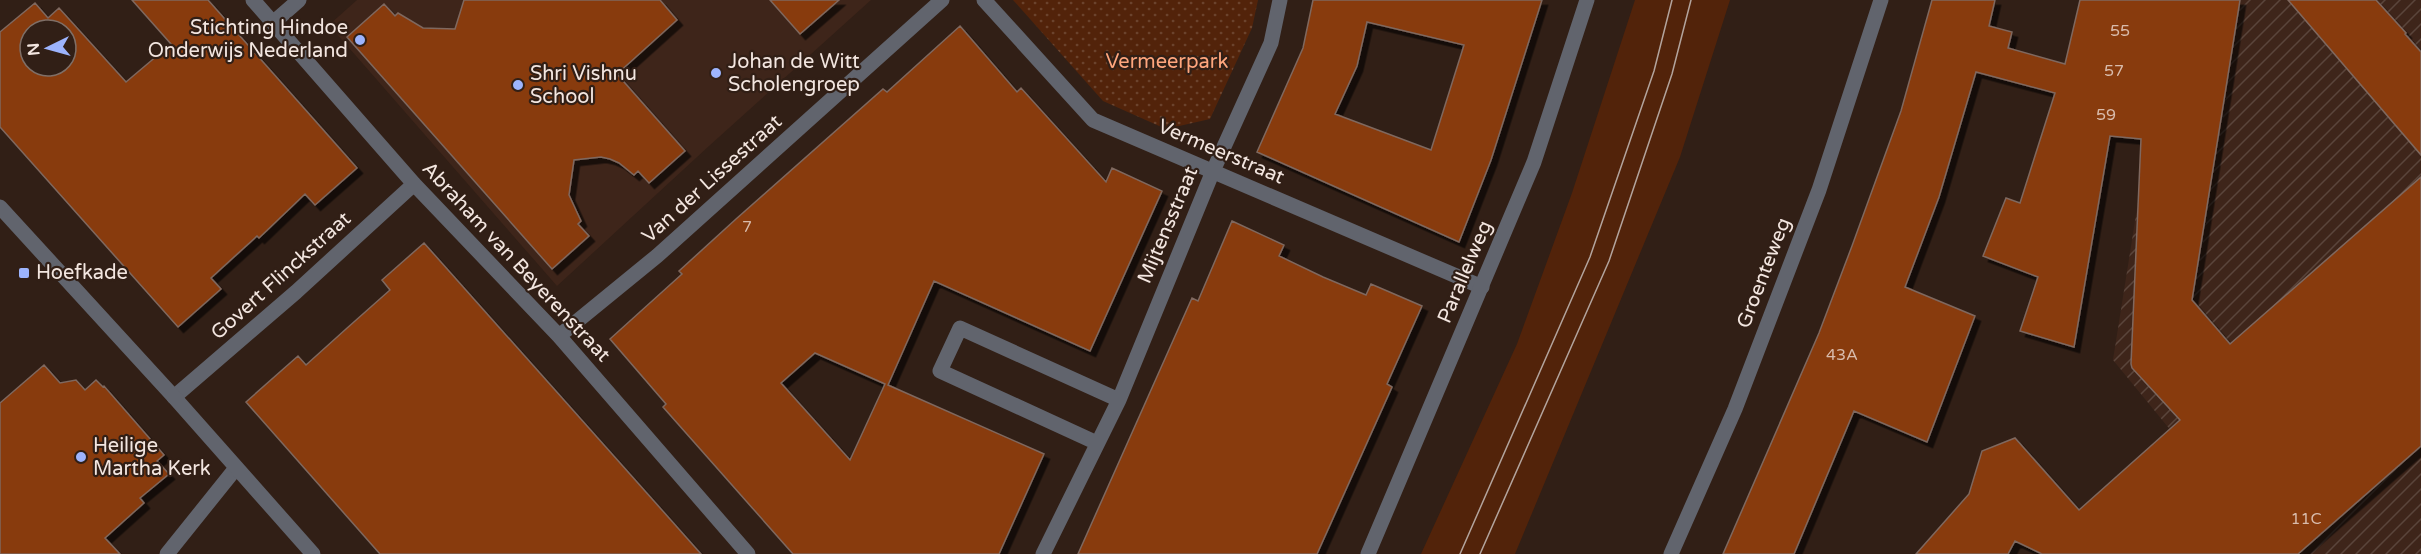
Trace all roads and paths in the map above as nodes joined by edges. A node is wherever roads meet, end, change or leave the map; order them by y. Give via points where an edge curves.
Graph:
1 (253, 0) edge
2 (299, 0) edge
3 (942, 0) edge
4 (984, 0) edge
5 (1280, 0) edge
6 (1587, 0) edge
7 (1881, 0) edge
8 (274, 22) junction
9 (1213, 171) junction
10 (414, 184) junction
11 (0, 207) edge
12 (1482, 287) junction
13 (559, 336) junction
14 (174, 398) junction
15 (1119, 400) junction
16 (1097, 442) junction
17 (236, 468) junction
18 (167, 554) edge
19 (313, 554) edge
20 (748, 554) edge
21 (1043, 554) edge
22 (1368, 554) edge
23 (1671, 554) edge

1 - 8 street, Abraham van Beyerenstraat
2 - 8 street
3 - 13 street, Van der Lissestraat via 657,256
4 - 9 street, Vermeerstraat via 1093,120
5 - 9 street, Mijtensstraat via 1271,43
6 - 12 street, Parallelweg via 1534,162
7 - 23 street, Groenteweg via 1819,189 1735,409
8 - 10 street, Abraham van Beyerenstraat
9 - 12 street, Vermeerstraat
9 - 15 street, Mijtensstraat
10 - 13 street, Abraham van Beyerenstraat
10 - 14 street, Govert Flinckstraat
11 - 14 street
12 - 22 street, Parallelweg
13 - 20 street, Abraham van Beyerenstraat
14 - 17 street
15 - 16 street, Mijtensstraat
15 - 16 street via 960,328 940,371
16 - 21 street, Mijtensstraat
17 - 18 street
17 - 19 street

